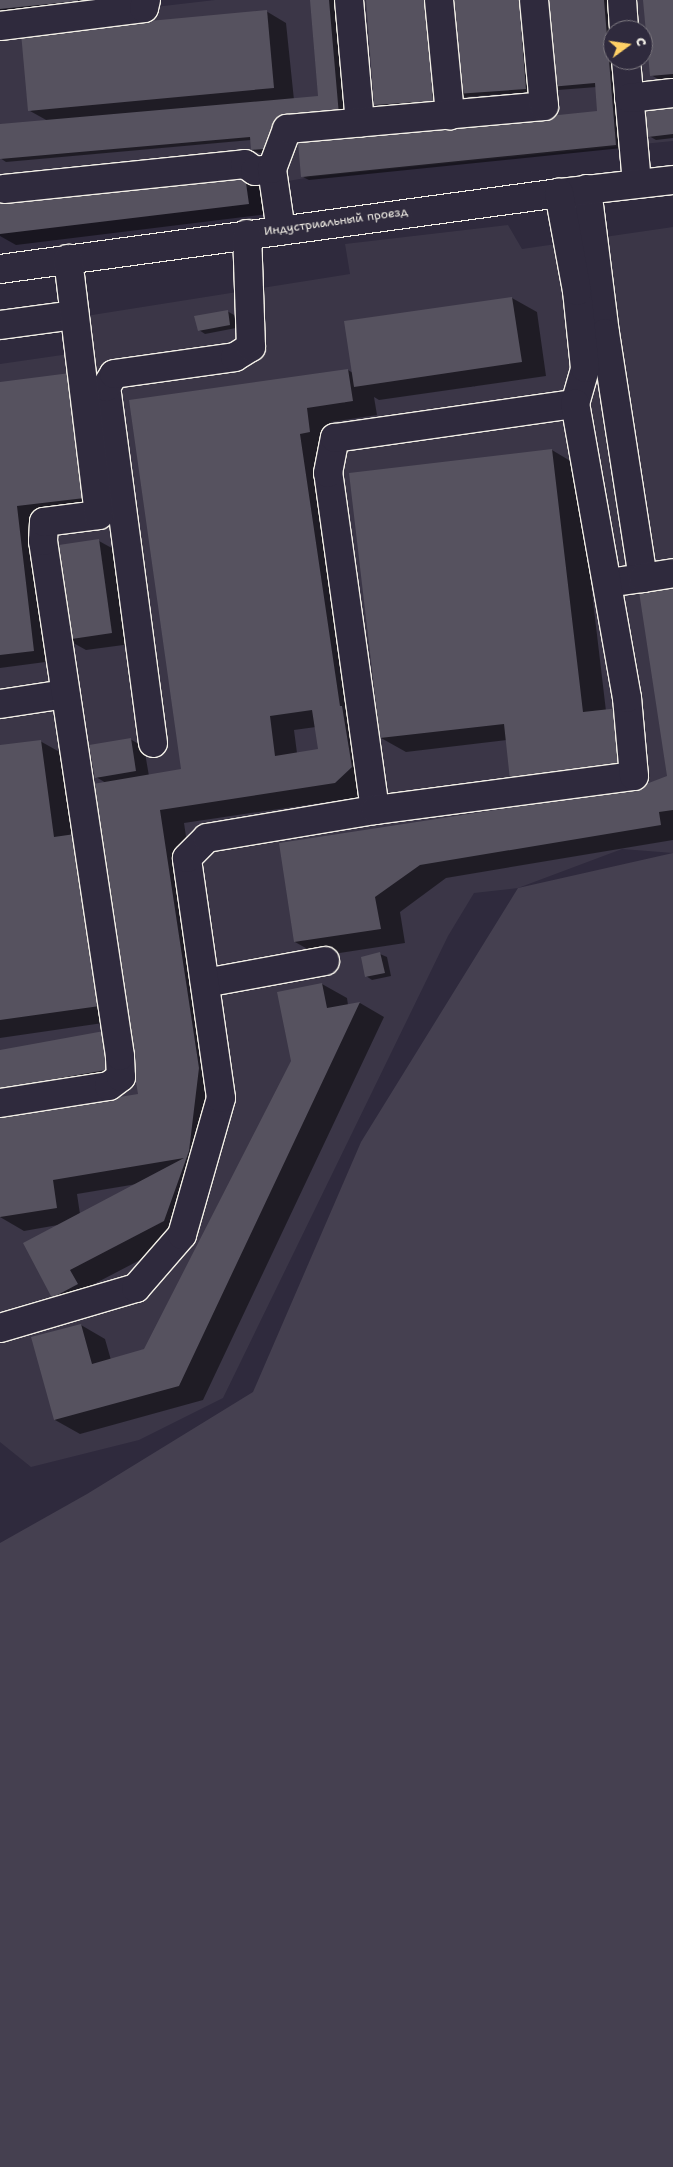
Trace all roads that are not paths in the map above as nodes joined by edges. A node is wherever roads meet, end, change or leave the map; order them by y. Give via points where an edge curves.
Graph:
1 (146, 0) edge
2 (349, 0) edge
3 (439, 0) edge
4 (534, 0) edge
5 (622, 0) edge
6 (623, 20) edge
7 (0, 26) edge
8 (627, 70) edge
9 (673, 93) edge
10 (629, 98) junction
11 (450, 114) junction
12 (360, 123) junction
13 (272, 169) junction
14 (673, 180) edge
15 (637, 183) junction
16 (4, 189) dead end
17 (586, 189) junction
18 (559, 193) junction
19 (281, 231) junction
20 (247, 234) junction
21 (68, 259) junction
22 (0, 269) edge
23 (74, 315) junction
24 (0, 325) edge
25 (605, 332) junction
26 (585, 368) junction
27 (575, 404) junction
28 (673, 573) edge
29 (643, 578) junction
30 (607, 583) junction
31 (65, 694) junction
32 (0, 704) edge
33 (153, 743) dead end
34 (374, 810) junction
35 (325, 961) dead end
36 (204, 983) junction
37 (0, 1103) edge
38 (0, 1328) edge

1 - 7 street via 144,8
2 - 12 street
3 - 11 street
4 - 11 street via 544,106
5 - 6 street
8 - 10 street
9 - 10 street
10 - 15 street
11 - 12 street
12 - 13 street via 287,129
13 - 16 street via 255,171 244,164
13 - 19 street
14 - 15 street, Индустриальный проезд
15 - 17 street, Индустриальный проезд
17 - 18 street, Индустриальный проезд
17 - 25 street
18 - 19 street, Индустриальный проезд
18 - 26 street via 577,291
19 - 20 street, Индустриальный проезд
20 - 21 street, Индустриальный проезд
20 - 33 street via 252,347 235,357 114,374 106,387
21 - 22 street, Индустриальный проезд
21 - 23 street
23 - 24 street
23 - 31 street via 99,515 44,522 43,541
25 - 26 street
25 - 29 street
26 - 27 street
27 - 30 street
27 - 34 street via 335,438 328,473
28 - 29 street
29 - 30 street
30 - 34 street via 627,698 634,776
31 - 32 street
31 - 37 street via 121,1077 109,1086
34 - 36 street via 207,838 187,858
35 - 36 street
36 - 38 street via 221,1098 182,1235 136,1288

